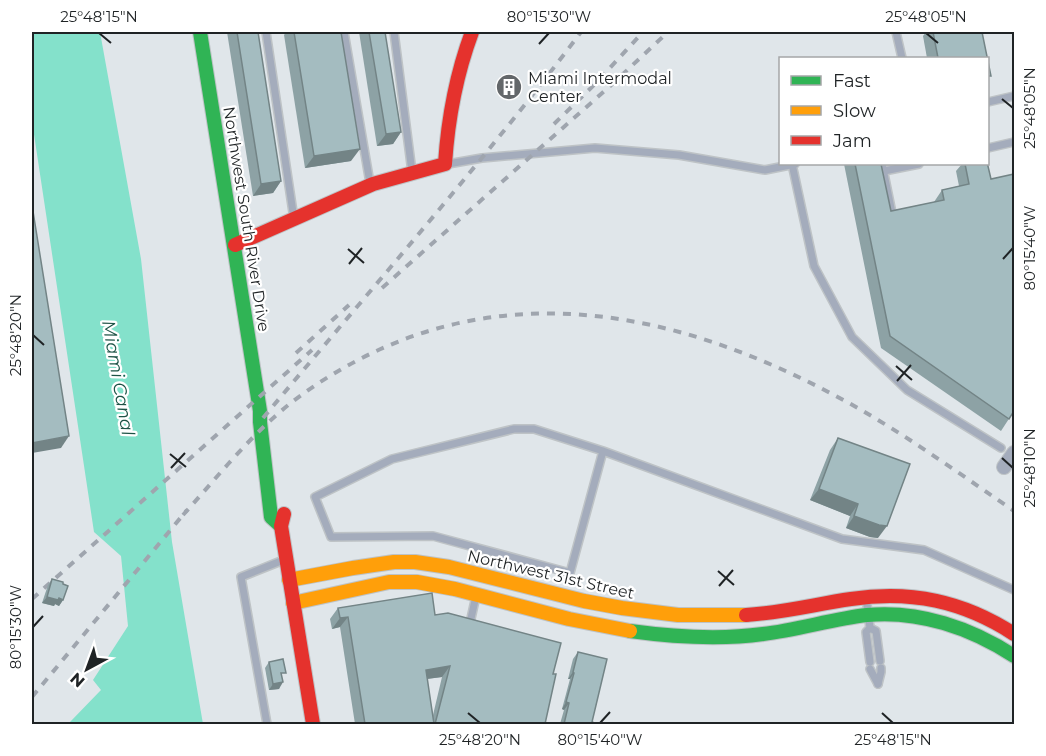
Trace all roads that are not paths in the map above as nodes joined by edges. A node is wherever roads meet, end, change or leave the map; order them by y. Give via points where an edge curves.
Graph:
1 (200, 32) edge
2 (267, 32) edge
3 (344, 32) edge
4 (394, 32) edge
5 (472, 32) edge
6 (896, 32) edge
7 (902, 57) edge
8 (1014, 96) edge
9 (989, 102) edge
10 (1014, 142) edge
11 (989, 148) edge
12 (445, 164) junction
13 (789, 165) edge
14 (794, 165) edge
15 (907, 165) edge
16 (883, 167) edge
17 (412, 172) junction
18 (370, 185) junction
19 (892, 213) edge
20 (294, 219) junction
21 (235, 245) junction
22 (1008, 450) edge
23 (603, 452) junction
24 (1004, 467) dead end
25 (286, 559) junction
26 (482, 575) junction
27 (289, 580) junction
28 (1014, 590) edge
29 (476, 596) junction
30 (866, 597) junction
31 (293, 603) junction
32 (869, 621) junction
33 (470, 623) edge
34 (1014, 634) edge
35 (1013, 655) edge
36 (267, 724) edge
37 (313, 724) edge

1 - 21 street, Northwest South River Drive
2 - 20 lane
3 - 18 lane
4 - 17 lane
5 - 12 street via 452,104
6 - 7 lane
8 - 9 lane
10 - 11 lane
12 - 13 lane via 595,148 679,155 763,170
12 - 17 street
14 - 22 lane via 814,266 852,337 907,390
15 - 16 lane
16 - 19 lane
17 - 18 street
18 - 20 street
20 - 21 street
21 - 25 street, Northwest South River Drive via 272,517 281,526
22 - 24 street
23 - 23 lane via 570,573 433,536 331,537 315,497 392,459 514,429 534,429
23 - 28 lane via 842,538 924,550
25 - 27 street, Northwest South River Drive
25 - 36 lane via 241,577
26 - 27 street, Northwest 31st Street via 434,564 402,562
26 - 29 street
26 - 30 street, Northwest 31st Street via 583,601 683,616 751,615
27 - 31 street, Northwest South River Drive
29 - 31 street via 402,581
29 - 32 street via 591,624 679,637 748,636
29 - 33 lane
30 - 32 lane
30 - 34 street, Northwest 31st Street via 931,599 977,613
31 - 37 street, Northwest South River Drive
32 - 32 lane via 866,632 870,665 878,684 881,672 876,632
32 - 35 street via 901,615 945,623 978,635

